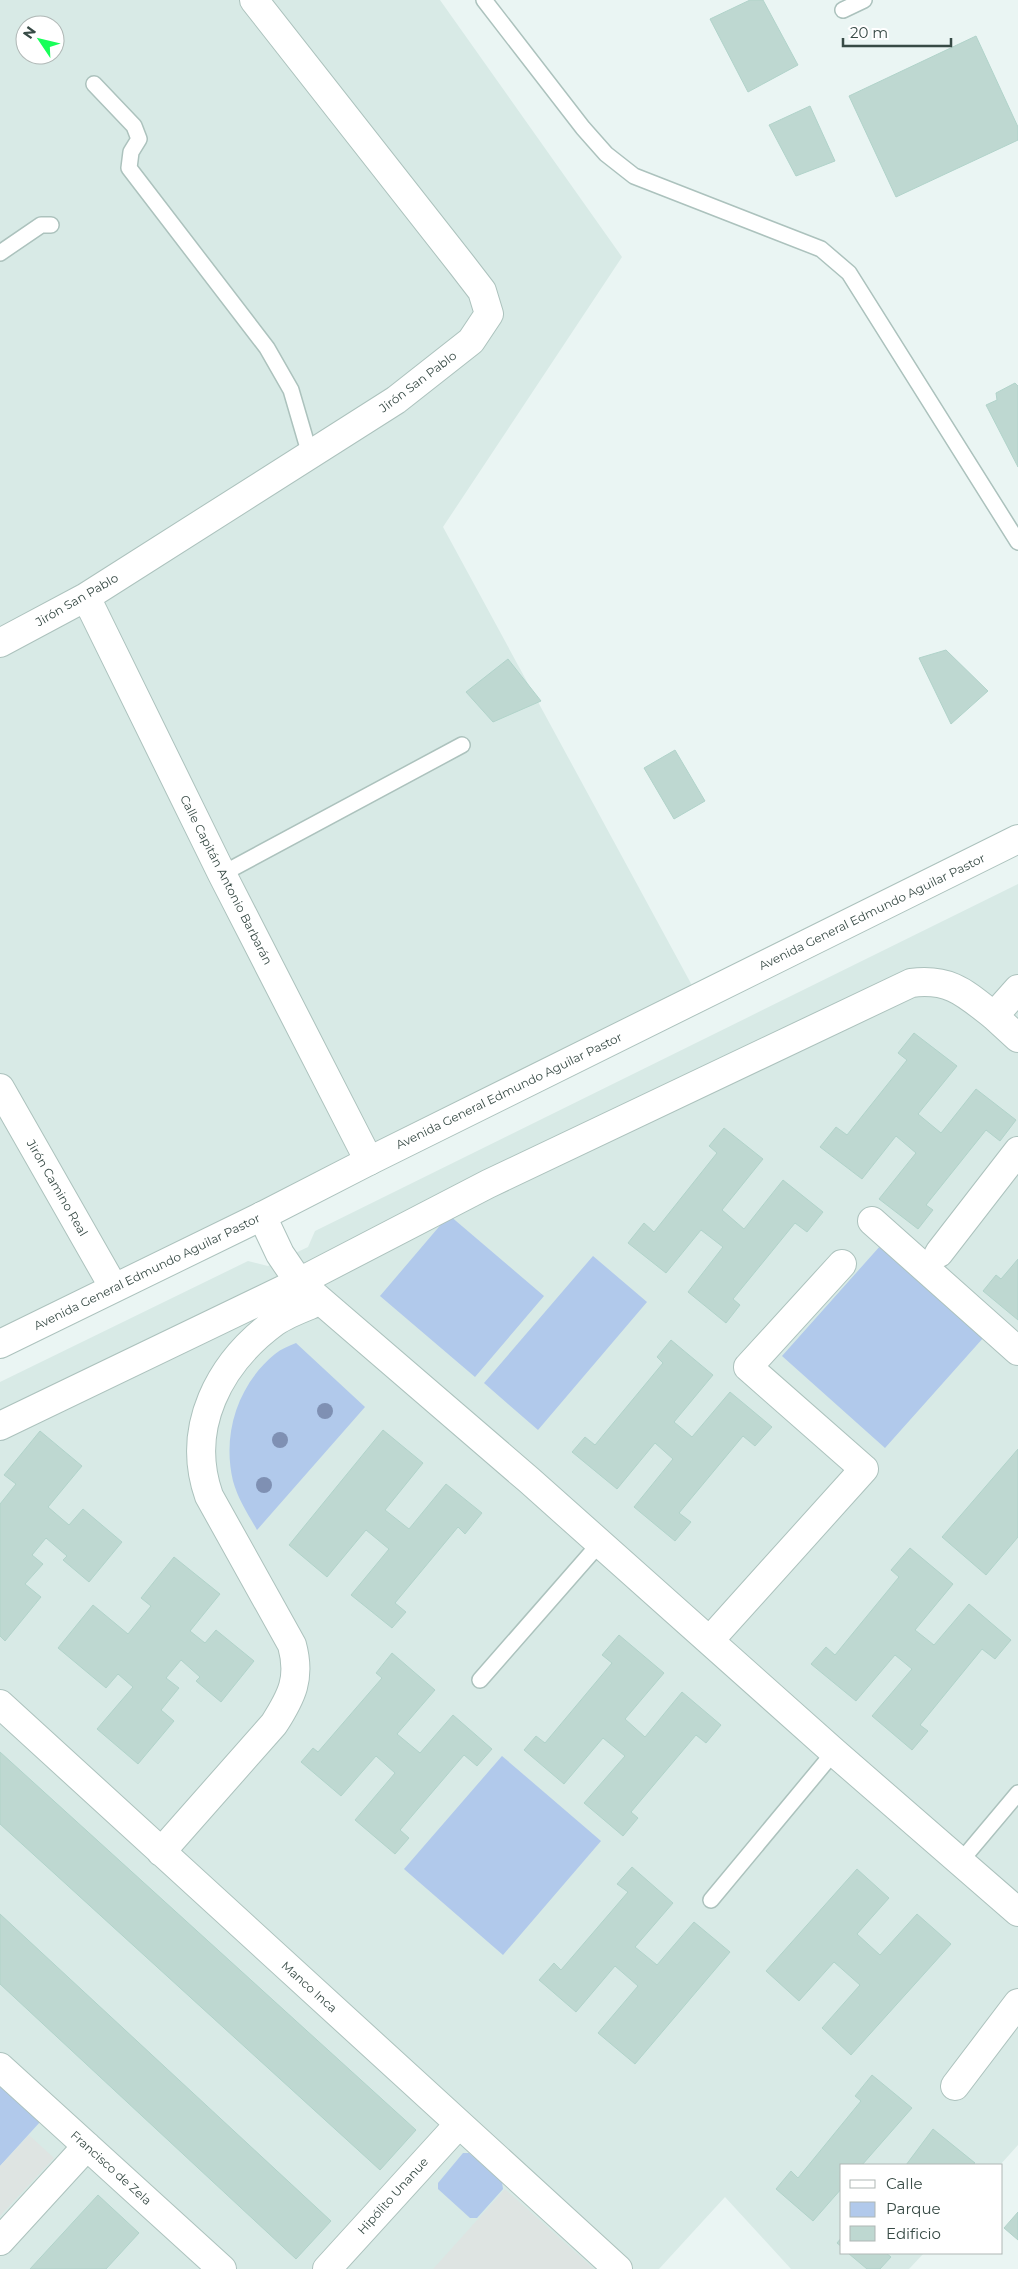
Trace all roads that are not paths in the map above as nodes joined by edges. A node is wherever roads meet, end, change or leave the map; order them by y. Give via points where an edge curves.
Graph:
1 (254, 0) edge
2 (484, 0) edge
3 (864, 0) edge
4 (843, 10) dead end
5 (94, 84) dead end
6 (51, 225) dead end
7 (0, 253) edge
8 (310, 456) junction
9 (1018, 542) edge
10 (86, 597) junction
11 (0, 642) edge
12 (462, 745) dead end
13 (1018, 839) edge
14 (222, 874) junction
15 (1018, 989) edge
16 (994, 1016) junction
17 (1018, 1038) edge
18 (0, 1088) edge
19 (1018, 1151) edge
20 (369, 1160) junction
21 (262, 1216) junction
22 (872, 1221) dead end
23 (939, 1253) dead end
24 (842, 1264) dead end
25 (299, 1282) junction
26 (114, 1288) junction
27 (320, 1301) junction
28 (0, 1344) edge
29 (1018, 1351) edge
30 (0, 1426) edge
31 (600, 1543) junction
32 (710, 1640) junction
33 (480, 1680) dead end
34 (0, 1704) edge
35 (834, 1752) junction
36 (1018, 1792) edge
37 (162, 1852) junction
38 (960, 1862) junction
39 (710, 1900) dead end
40 (1018, 1912) edge
41 (1018, 2003) edge
42 (0, 2067) edge
43 (955, 2086) dead end
44 (459, 2124) junction
45 (87, 2146) junction
46 (0, 2241) edge
47 (222, 2269) edge
48 (327, 2269) edge
49 (618, 2269) edge

1 - 8 street, Jirón San Pablo via 482,291 489,314 472,341 396,400
2 - 9 lane via 583,128 606,154 634,176 821,249 849,274
3 - 4 lane
5 - 8 lane via 134,126 139,140 132,152 129,168 267,348 291,390
6 - 7 lane via 41,225
8 - 10 street, Jirón San Pablo
10 - 11 street, Jirón San Pablo
10 - 14 street, Calle Capitán Antonio Barbarán
12 - 14 lane
13 - 20 street, Avenida General Edmundo Aguilar Pastor
14 - 20 street, Calle Capitán Antonio Barbarán
15 - 16 street
16 - 17 street
16 - 25 street via 961,990 941,982 911,983 488,1184
18 - 26 street, Jirón Camino Real
19 - 23 street
20 - 21 street, Avenida General Edmundo Aguilar Pastor
21 - 25 street via 280,1254
21 - 26 street, Avenida General Edmundo Aguilar Pastor
22 - 29 street
24 - 32 street via 748,1367 864,1469
25 - 27 street
25 - 30 street
26 - 28 street, Avenida General Edmundo Aguilar Pastor
27 - 31 street
27 - 37 street via 276,1322 229,1368 208,1410 202,1428 200,1453 202,1477 210,1496 292,1645 297,1662 293,1690 274,1724
31 - 32 street
31 - 33 lane
32 - 35 street
34 - 37 street, Manco Inca
35 - 38 street
35 - 39 lane
36 - 38 lane
37 - 44 street, Manco Inca
38 - 40 street
41 - 43 street
42 - 45 street, Francisco de Zela
44 - 48 street, Hipólito Unanue
44 - 49 street, Manco Inca
45 - 46 street
45 - 47 street, Francisco de Zela

